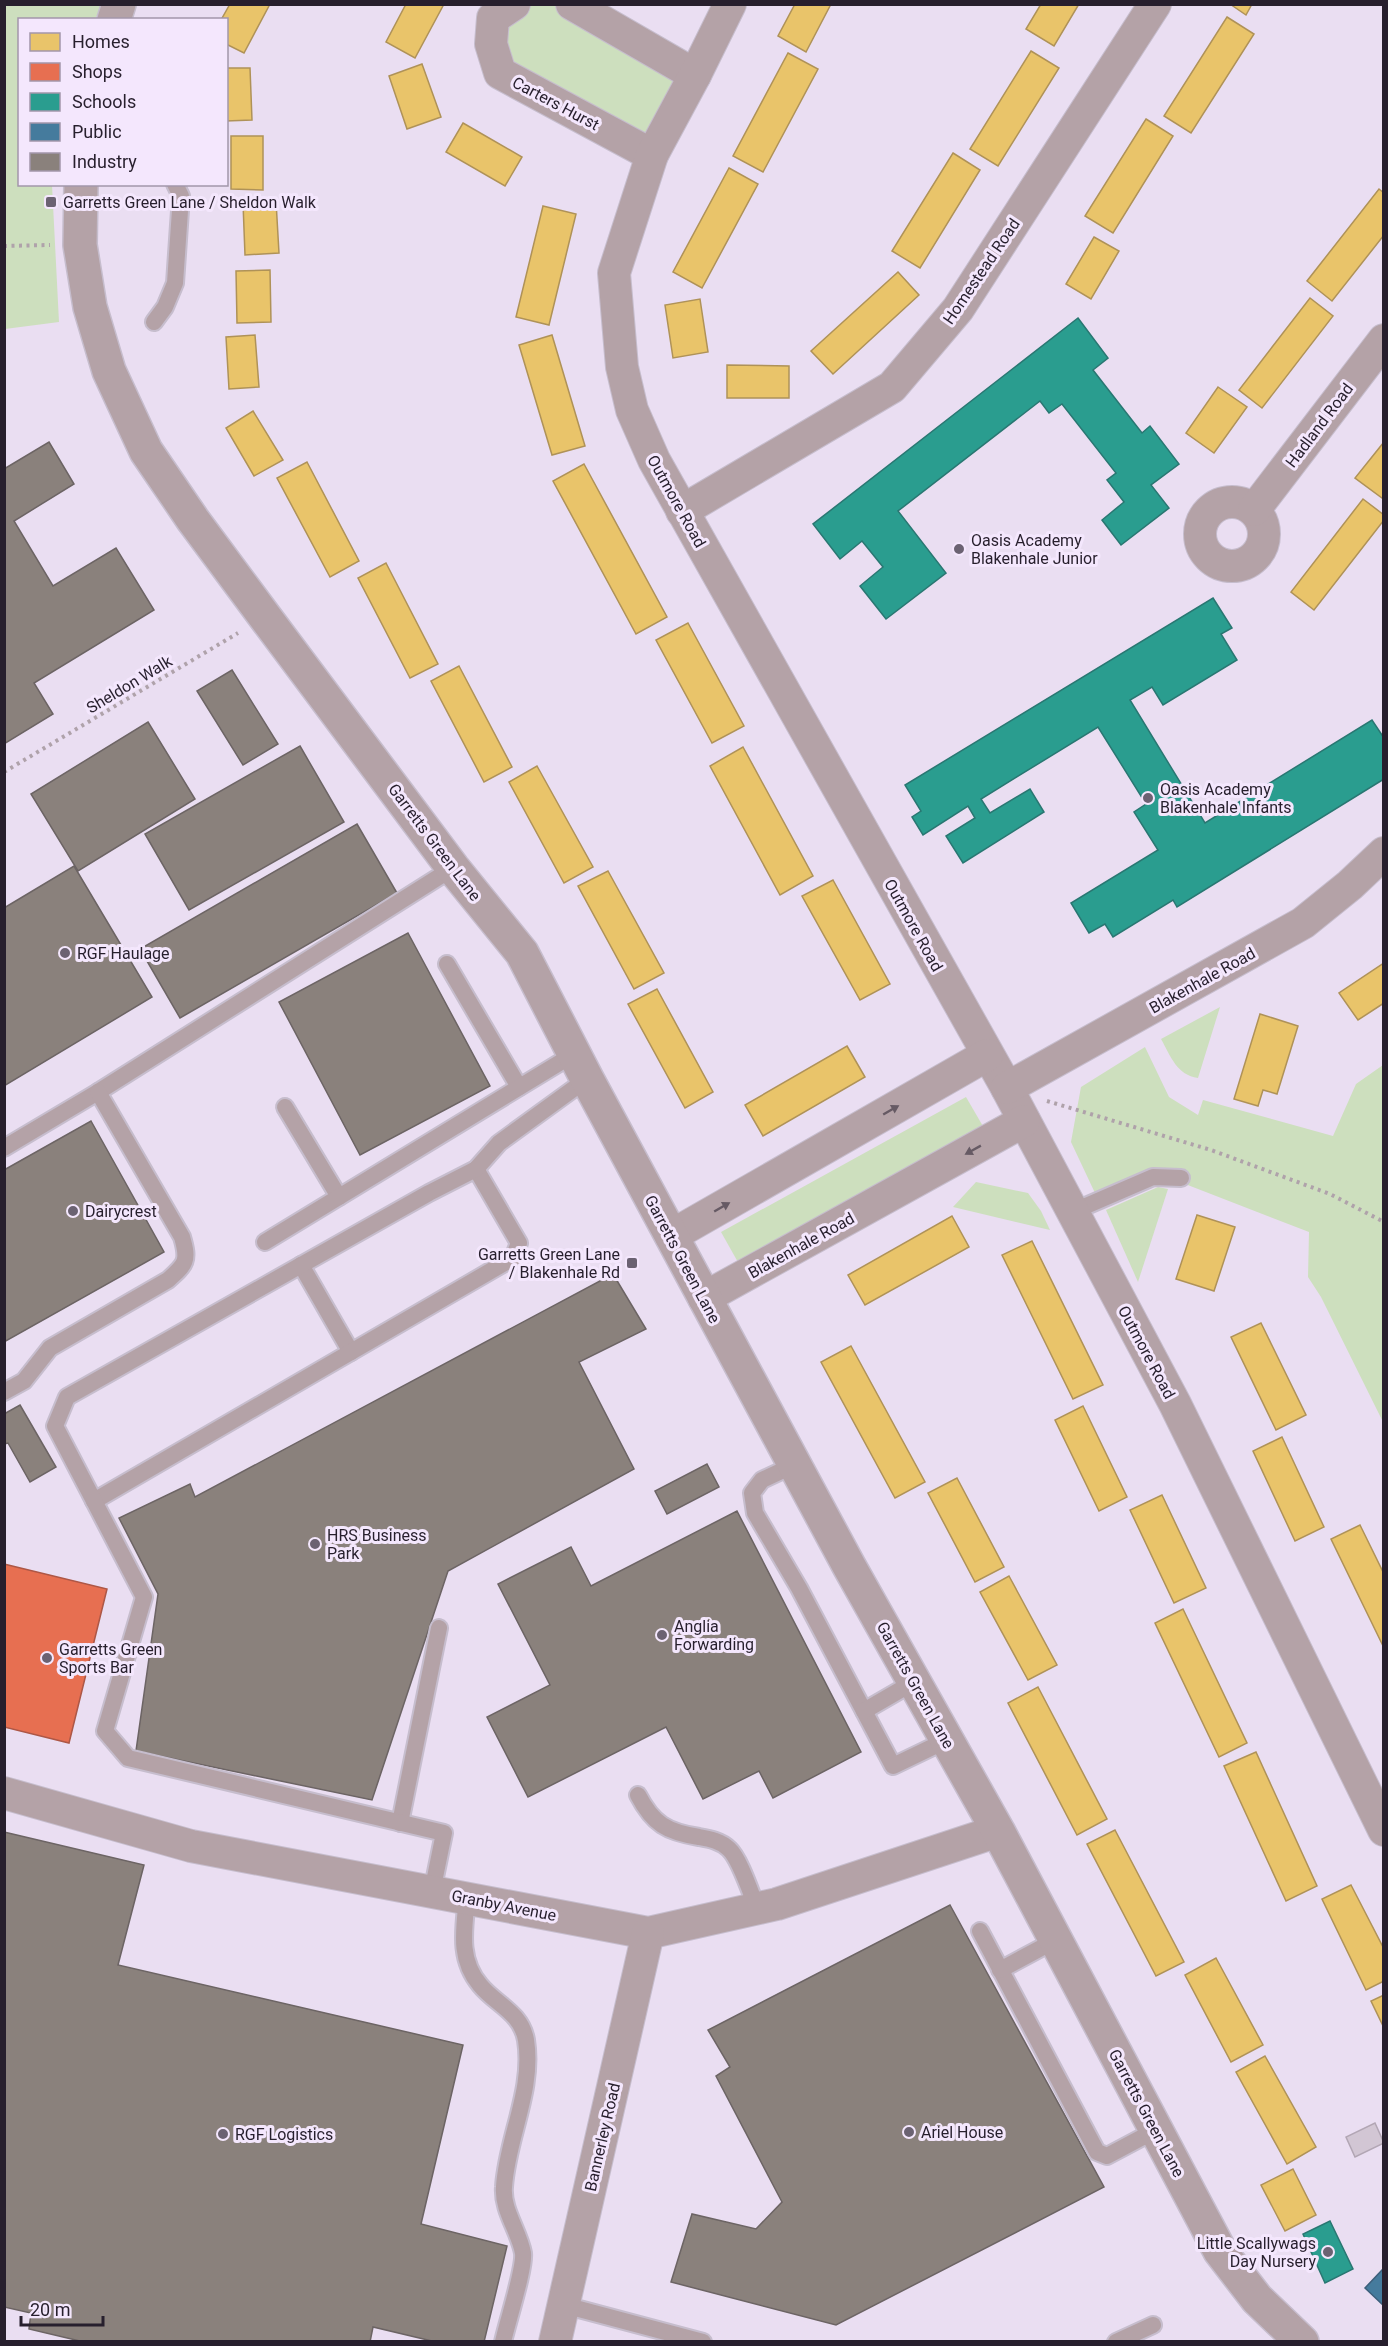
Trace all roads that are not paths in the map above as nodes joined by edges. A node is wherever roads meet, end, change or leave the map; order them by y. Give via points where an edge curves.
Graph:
1 (513, 4) edge
2 (572, 4) edge
3 (730, 4) edge
4 (1155, 4) edge
5 (695, 75) junction
6 (652, 155) junction
7 (81, 186) edge
8 (176, 186) edge
9 (154, 322) dead end
10 (1383, 340) edge
11 (1254, 510) dead end
12 (682, 511) junction
13 (1383, 854) edge
14 (453, 868) junction
15 (447, 964) dead end
16 (987, 1055) junction
17 (580, 1066) junction
18 (519, 1087) junction
19 (1007, 1088) junction
20 (98, 1092) junction
21 (285, 1107) dead end
22 (1024, 1121) junction
23 (4, 1148) edge
24 (476, 1169) junction
25 (1181, 1178) dead end
26 (339, 1197) junction
27 (1072, 1212) junction
28 (671, 1236) junction
29 (265, 1242) dead end
30 (301, 1265) junction
31 (704, 1298) junction
32 (351, 1352) junction
33 (4, 1392) edge
34 (794, 1466) junction
35 (94, 1501) junction
36 (439, 1628) dead end
37 (914, 1682) junction
38 (864, 1711) junction
39 (947, 1740) junction
40 (4, 1793) edge
41 (638, 1795) dead end
42 (400, 1823) junction
43 (1383, 1830) edge
44 (998, 1831) junction
45 (432, 1892) junction
46 (467, 1898) junction
47 (757, 1908) junction
48 (980, 1932) dead end
49 (648, 1933) junction
50 (1056, 1940) junction
51 (1000, 1970) junction
52 (1156, 2130) junction
53 (564, 2305) junction
54 (1153, 2325) dead end
55 (503, 2342) edge
56 (555, 2342) edge
57 (704, 2342) edge
58 (1116, 2342) edge
59 (1302, 2342) edge

1 - 6 street, Carters Hurst via 493,18 491,44 500,73
2 - 5 street
3 - 5 street, Outmore Road
4 - 12 street, Homestead Road via 958,309 892,387
5 - 6 street, Outmore Road
6 - 12 street, Outmore Road via 614,273 622,367 632,410
7 - 14 street, Garretts Green Lane via 80,245 90,307 109,371 146,451
8 - 9 lane via 181,196 175,283
10 - 11 street, Hadland Road
12 - 16 street, Outmore Road
13 - 19 street, Blakenhale Road via 1303,923
14 - 17 street, Garretts Green Lane via 522,953
14 - 20 lane
15 - 18 lane
16 - 19 street, Outmore Road
28 -> 16 street
17 - 18 lane
17 - 24 lane
17 - 28 street, Garretts Green Lane
18 - 26 lane
19 - 22 street, Outmore Road
20 - 23 lane
20 - 33 lane via 183,1238 187,1253 184,1265 168,1280 50,1348 24,1381
21 - 26 lane
22 - 27 street, Outmore Road
22 -> 31 street, Blakenhale Road
24 - 30 lane
24 - 32 lane via 519,1243 513,1258
25 - 27 lane via 1153,1177
26 - 29 lane
27 - 43 street, Outmore Road via 1175,1404
28 - 31 street, Garretts Green Lane
30 - 32 lane
30 - 35 lane via 67,1397 55,1426
31 - 34 street, Garretts Green Lane
32 - 35 lane
34 - 37 street, Garretts Green Lane
34 - 38 lane via 762,1480 752,1493 755,1513
35 - 42 lane via 144,1597 105,1731 128,1758
36 - 42 lane
37 - 38 lane
37 - 39 street, Garretts Green Lane
38 - 39 lane via 893,1766
39 - 44 street, Garretts Green Lane
40 - 45 street, Granby Avenue via 191,1846
41 - 47 lane via 657,1823 680,1834 714,1840 730,1850
42 - 45 lane via 444,1833
44 - 47 street, Granby Avenue
44 - 50 street, Garretts Green Lane
45 - 46 street, Granby Avenue
46 - 49 street, Granby Avenue
46 - 55 lane via 462,1941 468,1965 480,1986 516,2018 526,2037 528,2067 503,2191 523,2256
47 - 49 street, Granby Avenue
48 - 51 lane
49 - 53 street, Bannerley Road
50 - 51 lane
50 - 52 street, Garretts Green Lane
51 - 52 lane via 1097,2152 1107,2156
52 - 59 street, Garretts Green Lane via 1220,2251 1257,2299
53 - 56 street, Bannerley Road
53 - 57 lane
54 - 58 lane

